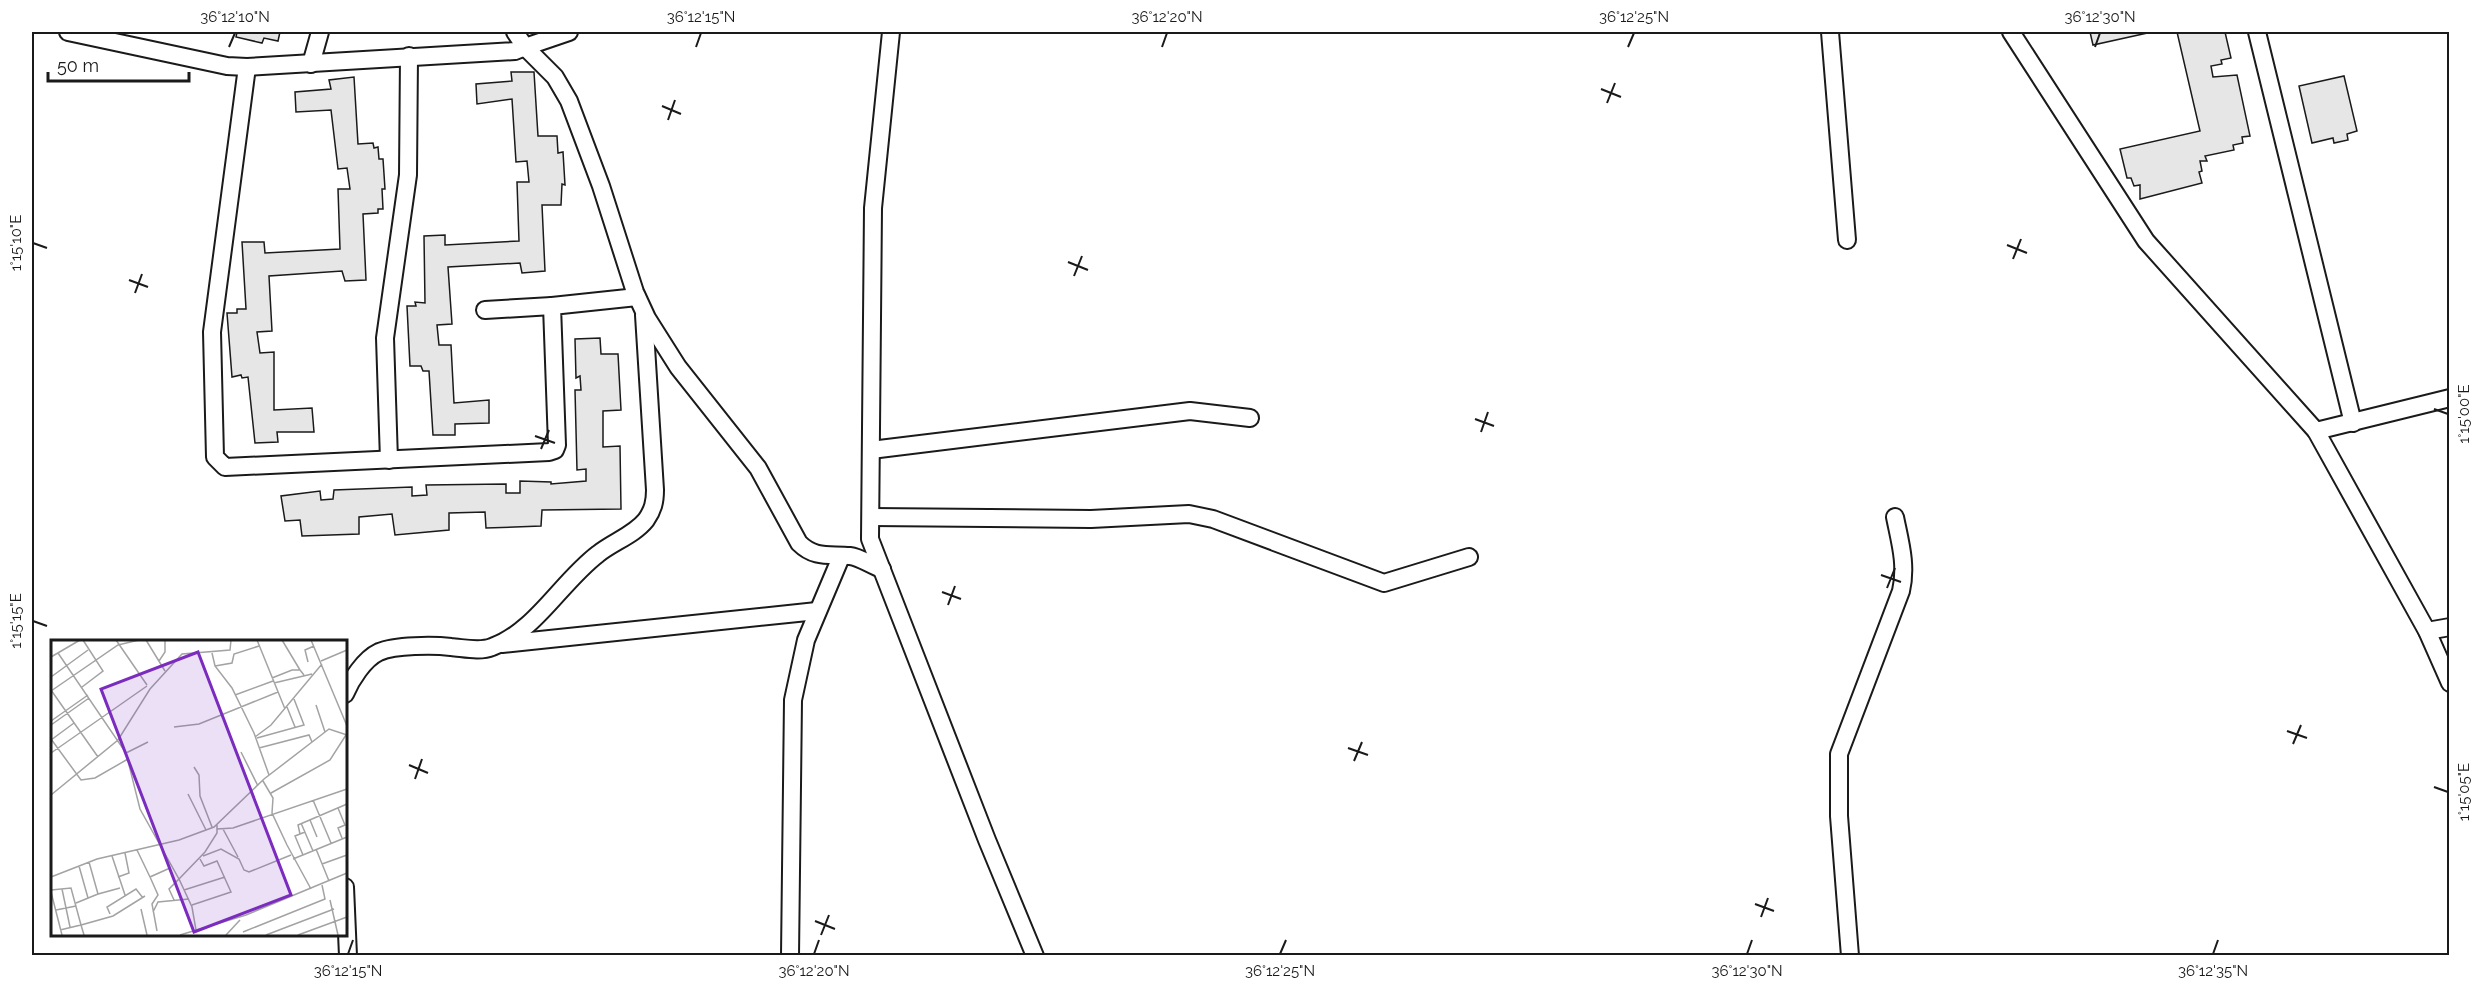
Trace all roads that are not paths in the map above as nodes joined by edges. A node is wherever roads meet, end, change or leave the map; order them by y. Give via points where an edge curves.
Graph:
1 (68, 32) edge
2 (320, 32) edge
3 (515, 32) edge
4 (569, 32) edge
5 (891, 32) edge
6 (1830, 32) edge
7 (2011, 32) edge
8 (2257, 32) edge
9 (525, 47) junction
10 (409, 56) junction
11 (311, 64) junction
12 (247, 67) junction
13 (1847, 240) dead end
14 (640, 304) junction
15 (552, 306) junction
16 (485, 310) dead end
17 (2450, 398) edge
18 (1250, 418) dead end
19 (2353, 423) junction
20 (2316, 431) junction
21 (871, 450) junction
22 (389, 460) junction
23 (871, 517) junction
24 (1895, 517) dead end
25 (870, 539) junction
26 (846, 556) junction
27 (1468, 557) dead end
28 (882, 570) junction
29 (817, 611) junction
30 (2450, 627) edge
31 (2427, 631) junction
32 (499, 645) junction
33 (2450, 683) edge
34 (346, 692) edge
35 (346, 910) edge
36 (348, 956) edge
37 (790, 956) edge
38 (1035, 956) edge
39 (1850, 956) edge

1 - 12 street
2 - 11 street
3 - 9 street
4 - 9 street
5 - 21 street via 873,208
6 - 13 street
7 - 20 street via 2146,241
8 - 19 street
9 - 10 street via 507,52
9 - 14 street via 555,78 569,101
10 - 11 street
10 - 22 street via 408,176 385,338
11 - 12 street
12 - 22 street via 212,332 216,457 225,467
14 - 15 street
14 - 26 street via 678,367 758,468 800,543 816,554
14 - 32 street via 655,504 639,528 597,555 524,627
15 - 16 street
15 - 22 street via 555,450
17 - 19 street
18 - 21 street via 1190,411
19 - 20 street
20 - 31 street
21 - 23 street
23 - 25 street
23 - 27 street via 1091,519 1189,514 1213,519 1384,583
24 - 39 street via 1905,575 1839,754 1839,816
25 - 26 street
25 - 28 street
26 - 28 street
26 - 29 street
28 - 38 street
29 - 32 street
29 - 37 street via 806,640 793,700
30 - 31 street
31 - 33 street
32 - 34 street via 489,649 445,646 378,652 366,662
35 - 36 street

